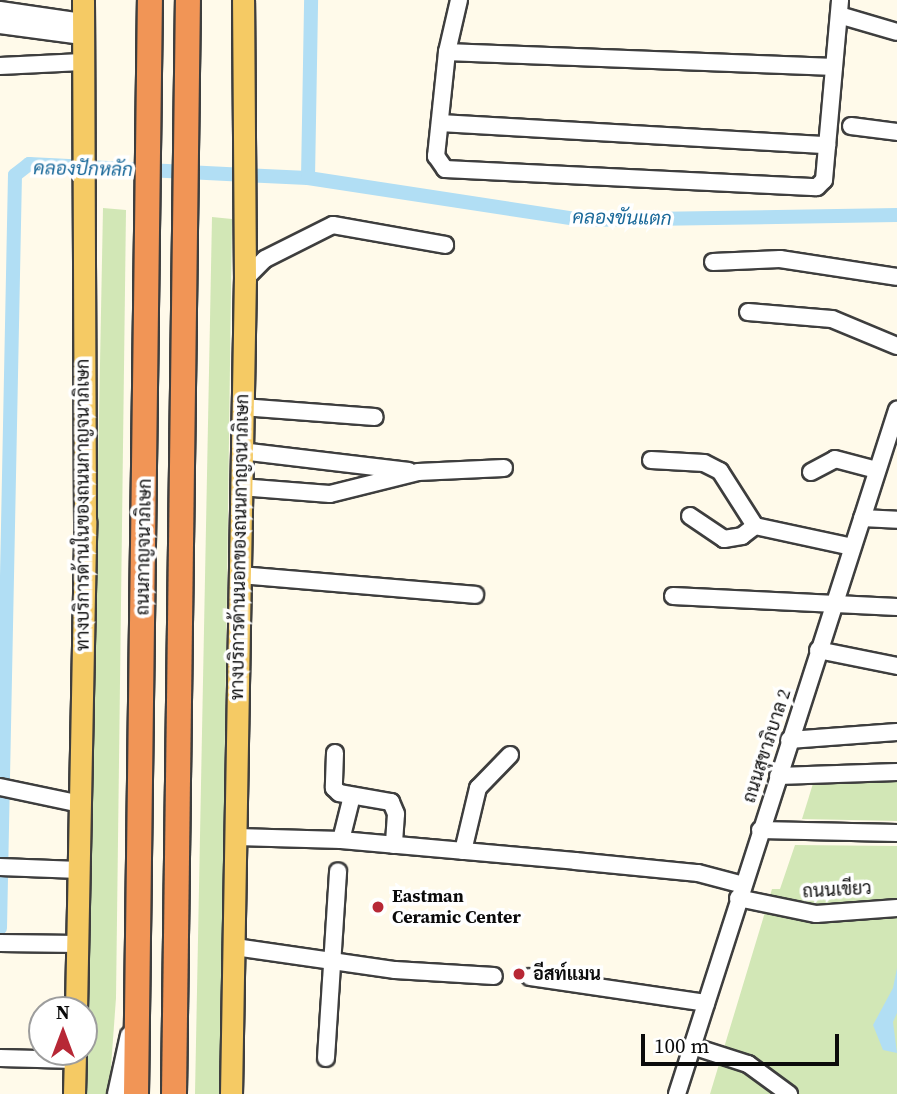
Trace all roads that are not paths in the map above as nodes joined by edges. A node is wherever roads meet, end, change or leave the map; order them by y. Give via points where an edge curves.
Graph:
1 (83, 0) edge
2 (149, 0) edge
3 (188, 0) edge
4 (243, 0) edge
5 (459, 0) edge
6 (839, 8) edge
7 (0, 10) edge
8 (0, 25) edge
9 (82, 29) junction
10 (897, 32) edge
11 (447, 52) junction
12 (82, 62) junction
13 (0, 66) edge
14 (834, 67) junction
15 (440, 123) junction
16 (851, 126) dead end
17 (897, 132) edge
18 (827, 145) junction
19 (445, 245) dead end
20 (713, 262) dead end
21 (897, 277) edge
22 (245, 279) junction
23 (748, 312) dead end
24 (897, 346) edge
25 (242, 407) junction
26 (896, 416) edge
27 (375, 417) dead end
28 (241, 451) junction
29 (651, 460) dead end
30 (504, 468) dead end
31 (877, 470) junction
32 (418, 472) junction
33 (811, 472) dead end
34 (240, 486) junction
35 (690, 516) dead end
36 (862, 518) junction
37 (897, 520) edge
38 (755, 526) junction
39 (852, 547) junction
40 (239, 575) junction
41 (475, 595) dead end
42 (673, 596) dead end
43 (834, 605) junction
44 (897, 607) edge
45 (818, 650) junction
46 (897, 666) edge
47 (897, 732) edge
48 (789, 740) junction
49 (335, 753) dead end
50 (510, 755) dead end
51 (897, 772) edge
52 (778, 776) junction
53 (0, 787) edge
54 (352, 796) junction
55 (81, 804) junction
56 (761, 830) junction
57 (897, 833) edge
58 (237, 837) junction
59 (341, 840) junction
60 (394, 845) junction
61 (463, 851) junction
62 (0, 867) edge
63 (79, 870) junction
64 (338, 871) dead end
65 (741, 892) junction
66 (897, 908) edge
67 (0, 943) edge
68 (78, 944) junction
69 (235, 947) junction
70 (332, 958) junction
71 (494, 976) dead end
72 (530, 977) dead end
73 (76, 996) edge
74 (706, 1003) junction
75 (137, 1004) junction
76 (692, 1046) junction
77 (0, 1058) edge
78 (326, 1058) dead end
79 (28, 1059) edge
80 (75, 1066) edge
81 (74, 1094) edge
82 (116, 1094) edge
83 (135, 1094) edge
84 (174, 1094) edge
85 (231, 1094) edge
86 (677, 1094) edge
87 (789, 1094) edge

1 - 9 main road, ทางบริการด้านในของถนนกาญจนาภิเษก
2 - 75 highway, ถนนกาญจนาภิเษก
3 - 84 highway
4 - 22 main road, ทางบริการด้านนอกของถนนกาญจนาภิเษก
5 - 11 street
6 - 10 street
6 - 14 street
7 - 9 street
8 - 9 street
9 - 12 main road, ทางบริการด้านในของถนนกาญจนาภิเษก
11 - 14 street
11 - 15 street
12 - 13 street
12 - 55 main road, ทางบริการด้านในของถนนกาญจนาภิเษก via 85,521
14 - 18 street
15 - 18 street
15 - 18 street via 436,156 444,169 452,170 817,187 824,180
16 - 17 street
19 - 22 street via 333,225 265,259
20 - 21 street via 780,259
22 - 25 main road, ทางบริการด้านนอกของถนนกาญจนาภิเษก
23 - 24 street via 832,319
25 - 27 street
25 - 28 main road, ทางบริการด้านนอกของถนนกาญจนาภิเษก
26 - 31 street, ถนนสุขาภิบาล 2
28 - 32 street
28 - 34 main road, ทางบริการด้านนอกของถนนกาญจนาภิเษก
29 - 38 street via 704,463 719,471
30 - 32 street
31 - 33 street via 835,459
31 - 36 street, ถนนสุขาภิบาล 2
32 - 34 street via 330,494
34 - 40 main road, ทางบริการด้านนอกของถนนกาญจนาภิเษก
35 - 38 street via 724,539 742,536
36 - 37 street
36 - 39 street, ถนนสุขาภิบาล 2
38 - 39 street
39 - 43 street, ถนนสุขาภิบาล 2
40 - 41 street
40 - 58 main road, ทางบริการด้านนอกของถนนกาญจนาภิเษก
42 - 43 street
43 - 44 street
43 - 45 street, ถนนสุขาภิบาล 2
45 - 46 street
45 - 48 street, ถนนสุขาภิบาล 2
47 - 48 street
48 - 52 street, ถนนสุขาภิบาล 2
49 - 54 street via 334,788
50 - 61 street via 478,788
51 - 52 street
52 - 56 street, ถนนสุขาภิบาล 2
53 - 55 street
54 - 59 street
54 - 60 street via 391,802 396,814
55 - 63 main road, ทางบริการด้านในของถนนกาญจนาภิเษก
56 - 57 street
56 - 65 street, ถนนสุขาภิบาล 2
58 - 59 street, ถนนเขียว
58 - 69 main road, ทางบริการด้านนอกของถนนกาญจนาภิเษก
59 - 60 street, ถนนเขียว
60 - 61 street, ถนนเขียว
61 - 65 street, ถนนเขียว via 698,873
62 - 63 street
63 - 68 main road, ทางบริการด้านในของถนนกาญจนาภิเษก
64 - 70 street
65 - 66 street, ถนนเขียว via 816,914
65 - 74 street, ถนนสุขาภิบาล 2
67 - 68 street
68 - 73 main road, ทางบริการด้านในของถนนกาญจนาภิเษก
69 - 70 street
69 - 85 main road, ทางบริการด้านนอกของถนนกาญจนาภิเษก
70 - 71 street via 395,970
70 - 78 street
72 - 74 street
74 - 76 street, ถนนสุขาภิบาล 2
75 - 82 street
75 - 83 highway, ถนนกาญจนาภิเษก
76 - 86 street, ถนนสุขาภิบาล 2
76 - 87 street via 748,1064
77 - 79 street
80 - 81 main road

